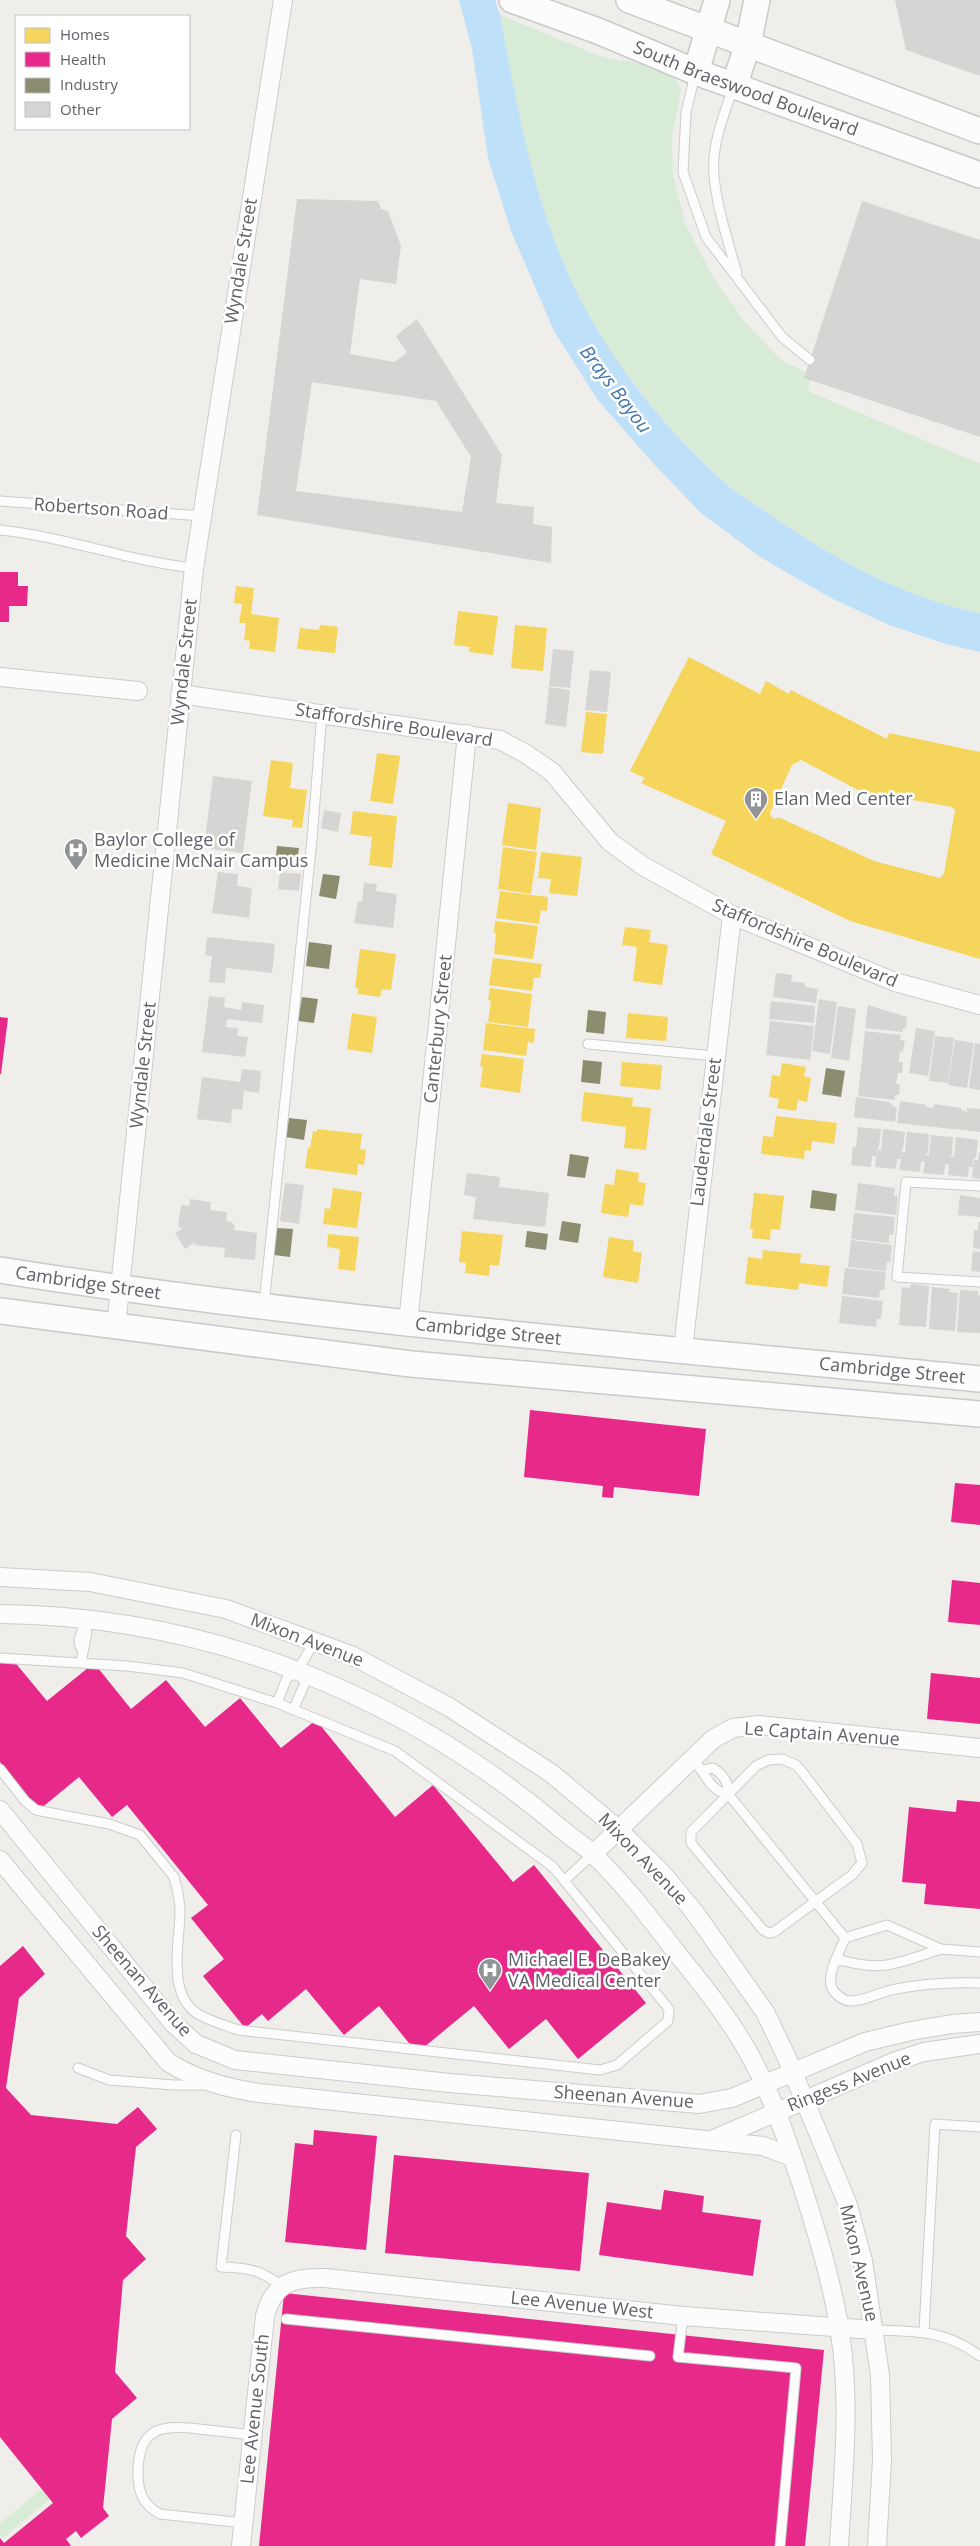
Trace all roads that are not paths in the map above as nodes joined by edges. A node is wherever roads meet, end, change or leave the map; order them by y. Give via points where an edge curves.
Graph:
1 (283, 0) edge
2 (512, 0) edge
3 (629, 0) edge
4 (718, 0) edge
5 (757, 0) edge
6 (710, 30) junction
7 (748, 44) junction
8 (696, 72) junction
9 (734, 86) junction
10 (980, 131) edge
11 (980, 175) edge
12 (739, 278) junction
13 (810, 360) dead end
14 (0, 501) edge
15 (202, 516) junction
16 (0, 530) edge
17 (194, 568) junction
18 (0, 677) edge
19 (138, 691) dead end
20 (180, 694) junction
21 (322, 713) junction
22 (467, 734) junction
23 (732, 915) junction
24 (980, 1005) edge
25 (588, 1044) dead end
26 (715, 1056) junction
27 (980, 1186) edge
28 (0, 1270) edge
29 (980, 1282) edge
30 (121, 1289) junction
31 (264, 1306) junction
32 (0, 1311) edge
33 (408, 1324) junction
34 (116, 1327) junction
35 (683, 1350) junction
36 (980, 1379) edge
37 (980, 1414) edge
38 (0, 1577) edge
39 (0, 1614) edge
40 (84, 1623) junction
41 (314, 1642) junction
42 (0, 1658) edge
43 (81, 1663) junction
44 (298, 1670) junction
45 (277, 1703) junction
46 (293, 1710) junction
47 (980, 1748) edge
48 (698, 1765) junction
49 (0, 1770) edge
50 (729, 1794) junction
51 (0, 1810) edge
52 (618, 1829) junction
53 (593, 1854) junction
54 (0, 1860) edge
55 (565, 1880) junction
56 (817, 1901) junction
57 (845, 1938) junction
58 (941, 1949) junction
59 (980, 1952) edge
60 (837, 1960) junction
61 (980, 1983) edge
62 (980, 2022) edge
63 (980, 2044) edge
64 (78, 2068) dead end
65 (792, 2072) junction
66 (450, 2083) junction
67 (765, 2084) junction
68 (215, 2085) junction
69 (805, 2100) junction
70 (445, 2112) junction
71 (777, 2112) junction
72 (980, 2127) edge
73 (236, 2135) dead end
74 (711, 2140) junction
75 (792, 2157) junction
76 (286, 2284) junction
77 (682, 2316) junction
78 (286, 2319) dead end
79 (839, 2329) junction
80 (874, 2330) junction
81 (924, 2331) junction
82 (650, 2356) dead end
83 (980, 2356) edge
84 (253, 2435) junction
85 (244, 2523) junction
86 (241, 2546) edge
87 (780, 2546) edge
88 (839, 2546) edge
89 (877, 2546) edge

1 - 15 street, Wyndale Street
2 - 8 street, South Braeswood Boulevard
3 - 6 street
4 - 6 street
5 - 7 street
6 - 7 street
6 - 8 street
7 - 9 street
7 - 10 street
8 - 9 street, South Braeswood Boulevard
8 - 12 lane via 686,112 683,172 706,237
9 - 11 street, South Braeswood Boulevard
9 - 12 lane via 719,129 714,174 724,228
12 - 13 lane via 782,337
14 - 15 lane, Robertson Road
15 - 17 street, Wyndale Street
16 - 17 lane, Robertson Road via 39,534 154,562
17 - 20 street, Wyndale Street
18 - 19 street
20 - 21 street, Staffordshire Boulevard
20 - 30 street, Wyndale Street
21 - 22 street, Staffordshire Boulevard
21 - 31 lane
22 - 23 street, Staffordshire Boulevard via 500,740 526,754 552,772 610,842 643,866
22 - 33 street, Canterbury Street
23 - 24 street, Staffordshire Boulevard via 895,982
23 - 26 street, Lauderdale Street
25 - 26 lane
26 - 35 street, Lauderdale Street
27 - 29 lane via 906,1182 897,1277
28 - 30 street, Cambridge Street
30 - 31 street, Cambridge Street
30 - 34 street, Wyndale Street
31 - 33 street, Cambridge Street
32 - 34 street, Cambridge Street
33 - 35 street, Cambridge Street
34 - 37 street, Cambridge Street via 411,1364
35 - 36 street, Cambridge Street
38 - 41 street, Mixon Avenue via 90,1582 226,1609
39 - 40 street, Mixon Avenue
40 - 43 lane via 78,1644 82,1650
40 - 44 street, Mixon Avenue via 190,1637
41 - 44 lane
41 - 52 street, Mixon Avenue via 353,1656 449,1707 551,1773
42 - 43 lane
43 - 45 lane via 183,1672
44 - 45 lane via 287,1678
44 - 46 lane via 305,1684
44 - 53 street, Mixon Avenue via 377,1704 458,1751 543,1812
45 - 46 lane
46 - 55 lane via 395,1752 553,1867
47 - 48 street, Le Captain Avenue via 749,1726 725,1730
48 - 50 lane via 718,1792
48 - 50 lane via 718,1771 728,1781
48 - 52 street, Le Captain Avenue
49 - 55 lane via 24,1801 36,1810 108,1824 140,1835 174,1877 180,1911 177,1972 181,1993 197,2014 238,2030 600,2070 617,2065 668,2021 669,2009
50 - 56 lane
50 - 56 lane via 691,1832 691,1843 769,1933
50 - 56 lane via 756,1766 768,1760 782,1759 803,1772 857,1844 862,1856 858,1870
51 - 66 street, Sheenan Avenue via 173,2023 196,2044 235,2060
52 - 53 street, Le Captain Avenue
52 - 65 street, Mixon Avenue via 678,1892 752,1991
53 - 55 lane
53 - 67 street, Mixon Avenue via 644,1911 715,2001
54 - 68 street, Sheenan Avenue via 168,2062
56 - 57 lane
57 - 58 lane via 881,1925 893,1926
57 - 60 lane
58 - 59 lane
58 - 60 lane via 876,1967
60 - 61 lane via 831,1985 835,1994 852,2001 896,1989
62 - 65 street, Ringess Avenue via 911,2031 865,2042
63 - 69 street, Ringess Avenue via 924,2052
64 - 68 lane via 109,2080
65 - 67 street, Sheenan Avenue
65 - 69 street, Mixon Avenue
66 - 67 street, Sheenan Avenue via 699,2104 732,2098
66 - 70 street
67 - 71 street, Mixon Avenue
68 - 70 street, Sheenan Avenue via 259,2093
69 - 71 street, Ringess Avenue
69 - 80 street, Mixon Avenue via 848,2205 863,2261
70 - 74 street, Sheenan Avenue
71 - 74 street, Sheenan Avenue
71 - 75 street, Mixon Avenue
72 - 81 lane via 935,2124
73 - 76 lane via 221,2267 251,2268
74 - 75 street, Sheenan Avenue via 763,2146
75 - 79 street, Mixon Avenue via 819,2240
76 - 77 street, Lee Avenue West via 309,2277 325,2278
76 - 84 street, Lee Avenue South via 273,2295 265,2316
77 - 79 street, Lee Avenue West
77 - 87 lane via 678,2357 796,2368
78 - 82 lane
79 - 80 street, Lee Avenue West
79 - 88 street, Mixon Avenue via 844,2376
80 - 81 lane
80 - 89 street, Mixon Avenue via 883,2429
81 - 83 lane via 951,2339
84 - 85 street, Lee Avenue South
84 - 85 lane via 164,2427 147,2437 138,2472 142,2499 160,2514
85 - 86 street, Lee Avenue South

